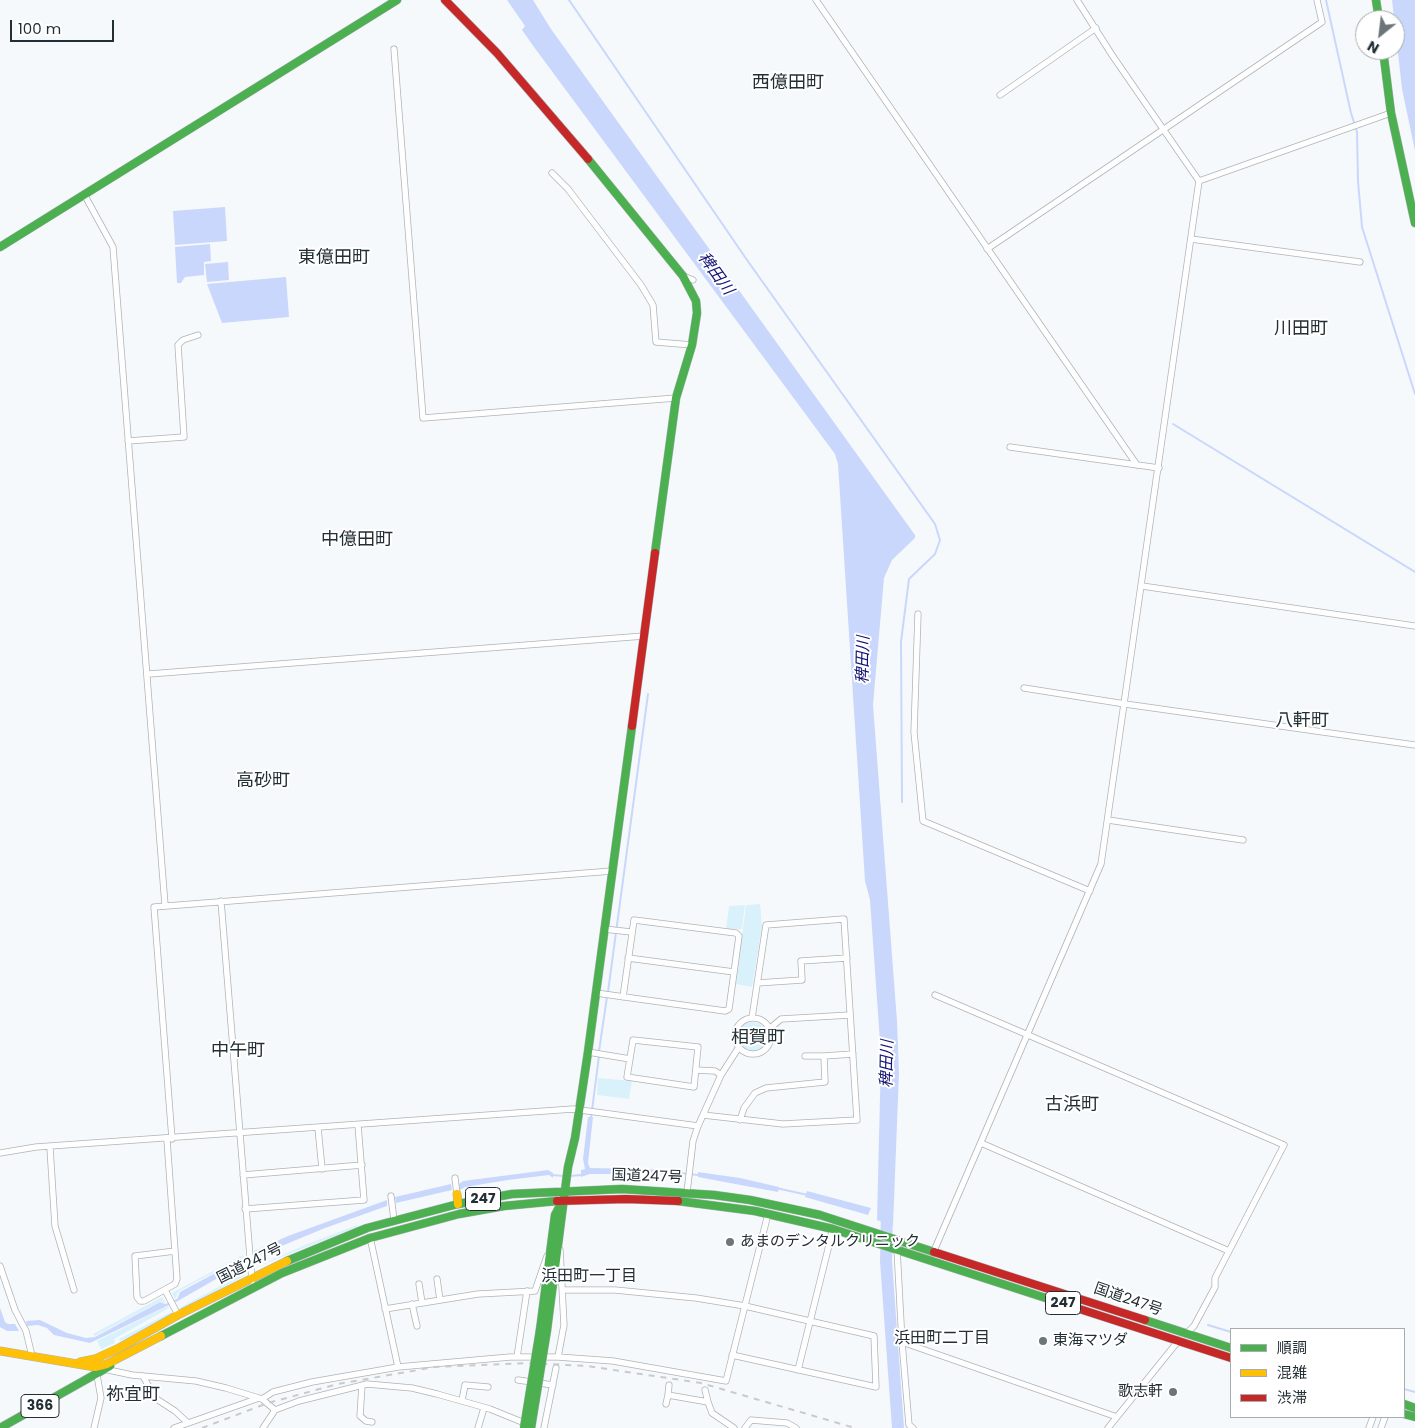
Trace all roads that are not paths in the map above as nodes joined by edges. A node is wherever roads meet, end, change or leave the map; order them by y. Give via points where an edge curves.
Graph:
1 (398, 0) edge
2 (445, 0) edge
3 (816, 0) edge
4 (1077, 0) edge
5 (1317, 0) edge
6 (1096, 28) junction
7 (394, 49) dead end
8 (1384, 60) edge
9 (1000, 94) dead end
10 (1391, 113) junction
11 (1164, 130) junction
12 (552, 174) dead end
13 (1199, 181) junction
14 (84, 194) junction
15 (1415, 223) edge
16 (1191, 239) junction
17 (0, 247) edge
18 (987, 249) junction
19 (1360, 262) dead end
20 (683, 276) junction
21 (693, 280) dead end
22 (198, 335) dead end
23 (692, 345) junction
24 (676, 398) junction
25 (128, 441) junction
26 (1010, 447) dead end
27 (1137, 465) junction
28 (1159, 468) junction
29 (1142, 586) junction
30 (918, 614) dead end
31 (1415, 626) edge
32 (644, 636) junction
33 (149, 674) junction
34 (1024, 688) dead end
35 (1125, 704) junction
36 (1415, 746) edge
37 (1108, 820) junction
38 (1244, 840) dead end
39 (612, 871) junction
40 (1090, 891) junction
41 (221, 902) junction
42 (165, 905) junction
43 (608, 930) junction
44 (631, 932) junction
45 (628, 958) junction
46 (847, 958) junction
47 (734, 972) junction
48 (756, 983) junction
49 (599, 993) junction
50 (935, 994) dead end
51 (623, 997) junction
52 (850, 1015) junction
53 (752, 1018) junction
54 (769, 1028) junction
55 (1027, 1035) junction
56 (739, 1047) junction
57 (591, 1053) junction
58 (853, 1054) junction
59 (805, 1056) dead end
60 (824, 1056) junction
61 (630, 1059) junction
62 (696, 1070) junction
63 (720, 1075) junction
64 (582, 1110) junction
65 (703, 1115) junction
66 (740, 1120) junction
67 (358, 1125) junction
68 (698, 1126) junction
69 (318, 1128) junction
70 (239, 1134) junction
71 (170, 1139) junction
72 (981, 1143) junction
73 (50, 1148) junction
74 (0, 1154) edge
75 (362, 1166) junction
76 (322, 1169) junction
77 (243, 1175) junction
78 (455, 1178) dead end
79 (565, 1190) junction
80 (688, 1192) junction
81 (457, 1194) joint
82 (391, 1196) dead end
83 (563, 1200) junction
84 (458, 1204) junction
85 (245, 1209) junction
86 (768, 1214) junction
87 (394, 1220) junction
88 (367, 1228) junction
89 (833, 1229) junction
90 (370, 1238) junction
91 (555, 1245) junction
92 (896, 1249) junction
93 (175, 1251) junction
94 (934, 1251) junction
95 (1229, 1251) junction
96 (931, 1260) junction
97 (0, 1266) edge
98 (250, 1278) junction
99 (437, 1279) dead end
100 (419, 1284) dead end
101 (254, 1287) junction
102 (74, 1290) dead end
103 (165, 1290) junction
104 (564, 1290) junction
105 (527, 1291) junction
106 (440, 1300) junction
107 (422, 1303) junction
108 (412, 1304) junction
109 (744, 1306) junction
110 (385, 1309) junction
111 (178, 1315) junction
112 (809, 1321) junction
113 (416, 1326) dead end
114 (544, 1330) junction
115 (1186, 1333) junction
116 (1178, 1341) junction
117 (902, 1342) junction
118 (119, 1348) junction
119 (1230, 1348) edge
120 (0, 1351) edge
121 (732, 1355) junction
122 (32, 1356) junction
123 (124, 1357) junction
124 (517, 1357) junction
125 (558, 1357) junction
126 (1230, 1358) edge
127 (74, 1363) junction
128 (398, 1367) junction
129 (556, 1368) dead end
130 (106, 1370) junction
131 (798, 1370) junction
132 (96, 1371) junction
133 (143, 1376) junction
134 (518, 1380) dead end
135 (362, 1385) junction
136 (553, 1385) junction
137 (669, 1385) dead end
138 (488, 1387) dead end
139 (705, 1390) dead end
140 (668, 1395) junction
141 (261, 1398) junction
142 (462, 1400) junction
143 (708, 1402) junction
144 (666, 1404) dead end
145 (484, 1408) junction
146 (275, 1410) junction
147 (1117, 1416) junction
148 (517, 1419) junction
149 (187, 1422) junction
150 (372, 1422) dead end
151 (0, 1428) edge
152 (94, 1428) edge
153 (174, 1428) edge
154 (263, 1428) edge
155 (478, 1428) edge
156 (516, 1428) edge
157 (524, 1428) edge
158 (533, 1428) edge
159 (544, 1428) edge
160 (734, 1428) edge
161 (745, 1428) edge
162 (796, 1428) edge
163 (913, 1428) edge
164 (1108, 1428) edge

1 - 14 main road
2 - 20 main road via 497,53 578,146
3 - 18 street
4 - 6 street
5 - 11 street via 1322,22
6 - 9 street
6 - 11 street
7 - 24 street via 423,418
8 - 10 main road
10 - 13 street
10 - 15 main road
11 - 13 street
11 - 18 street
12 - 23 street via 568,189 641,285 653,305 656,342
13 - 16 street
14 - 17 main road
14 - 25 street via 113,247
16 - 19 street
16 - 28 street
18 - 27 street
20 - 21 street
20 - 23 main road via 696,301 698,313
22 - 25 street via 178,345 184,437
23 - 24 main road
24 - 32 main road
25 - 33 street
26 - 27 street
27 - 28 street
28 - 29 street
29 - 31 street
29 - 35 street
30 - 40 street via 914,732 923,821
32 - 33 street
32 - 39 main road
33 - 42 street
34 - 35 street
35 - 36 street
35 - 37 street
37 - 38 street
37 - 40 street via 1101,864
39 - 41 street
39 - 43 main road
40 - 55 street
41 - 42 street
41 - 70 street
42 - 71 street via 154,906
43 - 44 street
43 - 49 main road
44 - 45 street
44 - 47 street via 636,920 736,933 739,936
45 - 47 street
45 - 51 street
46 - 48 street via 801,962 802,980
46 - 48 street via 844,920 766,925
46 - 52 street
47 - 51 street via 729,1009 725,1011
48 - 53 street
49 - 51 street
49 - 57 main road
50 - 55 street
52 - 54 street via 781,1019
52 - 58 street
53 - 54 street via 764,1022
53 - 56 street via 738,1026 735,1037
54 - 56 street via 769,1043 761,1052 749,1053
55 - 72 street
55 - 95 street via 1284,1145
56 - 63 street
57 - 61 street
57 - 64 main road
58 - 60 street
58 - 66 street via 857,1120 783,1124
59 - 60 street
60 - 66 street via 825,1082 766,1088 748,1100
61 - 62 street via 627,1077 694,1087
61 - 62 street via 633,1040 698,1047
62 - 63 street via 715,1071
63 - 65 street
64 - 67 street
64 - 68 street
64 - 79 main road
65 - 66 street
65 - 68 street
67 - 69 street
67 - 75 street
68 - 80 street via 693,1141
69 - 70 street
69 - 76 street
70 - 71 street
70 - 77 street
71 - 73 street
71 - 93 street
72 - 94 street
72 - 95 street
73 - 74 street via 24,1148
73 - 102 street via 55,1226
75 - 76 street
75 - 85 street via 364,1200
76 - 77 street
77 - 85 street
78 - 81 street
79 - 80 main road, 国道247号 / 247 via 622,1188
79 - 83 main road
79 - 84 main road, 国道247号 / 247 via 512,1194
80 - 94 main road, 国道247号 / 247 via 750,1200 820,1215
81 - 84 main road
82 - 87 street
83 - 86 main road, 国道247号 / 247 via 671,1200
83 - 90 main road, 国道247号 / 247 via 458,1214
83 - 91 main road via 555,1215
84 - 87 main road, 国道247号 / 247
85 - 98 street
86 - 89 main road, 国道247号 / 247
86 - 109 street
87 - 88 main road, 国道247号 / 247
88 - 90 street
88 - 98 main road, 国道247号 / 247 via 306,1251
89 - 92 main road, 国道247号 / 247
89 - 112 street
90 - 101 main road, 国道247号 / 247 via 328,1252
90 - 110 street
91 - 104 street
91 - 105 street via 535,1291
91 - 114 main road
92 - 96 main road, 国道247号 / 247
92 - 117 street
93 - 103 street via 176,1283
93 - 103 street via 134,1258 140,1301
94 - 96 street
94 - 115 main road, 国道247号 / 247
95 - 115 street via 1215,1278 1215,1287 1194,1326
96 - 116 main road, 国道247号 / 247
97 - 122 street via 26,1331
98 - 101 street
98 - 111 main road, 国道247号 / 247
99 - 106 street
100 - 107 street
101 - 123 main road, 国道247号 / 247
103 - 111 street
104 - 109 street via 615,1290
104 - 125 street via 564,1325
105 - 106 street
105 - 124 street
106 - 107 street
107 - 108 street
108 - 110 street
108 - 113 street
109 - 112 street
109 - 121 street
110 - 128 street
111 - 118 main road, 国道247号 / 247
112 - 131 street
112 - 131 street via 874,1336 876,1387
114 - 157 main road, bridge
114 - 158 main road, bridge
115 - 116 street
115 - 119 main road, 国道247号 / 247
116 - 126 main road, 国道247号 / 247
116 - 147 street
117 - 147 street
117 - 163 street via 909,1425
118 - 127 main road, 国道247号 / 247 via 96,1359
118 - 132 main road, 366
120 - 122 main road, 国道247号 / 247
121 - 125 street via 726,1381 612,1361
121 - 131 street
122 - 127 main road, 国道247号 / 247
123 - 130 main road, 366
123 - 132 main road, 国道247号 / 247
124 - 125 street
124 - 128 street
127 - 132 main road, 国道247号 / 247
128 - 141 street via 312,1382
129 - 136 street
130 - 132 main road, 366
130 - 133 street
132 - 151 main road, 366 via 80,1384
132 - 152 street via 101,1398
133 - 141 street via 196,1381
133 - 149 street via 155,1398
134 - 136 street
135 - 142 street via 412,1388
135 - 146 street
135 - 150 street via 360,1416 366,1422
136 - 159 street
137 - 140 street
138 - 142 street via 465,1385
139 - 143 street
140 - 143 street
140 - 144 street
141 - 146 street
141 - 149 street
142 - 145 street
143 - 160 street via 712,1413
145 - 148 street
145 - 155 street
146 - 154 street
147 - 164 street
148 - 156 street
148 - 158 street
149 - 153 street
161 - 162 street via 751,1420 786,1423

